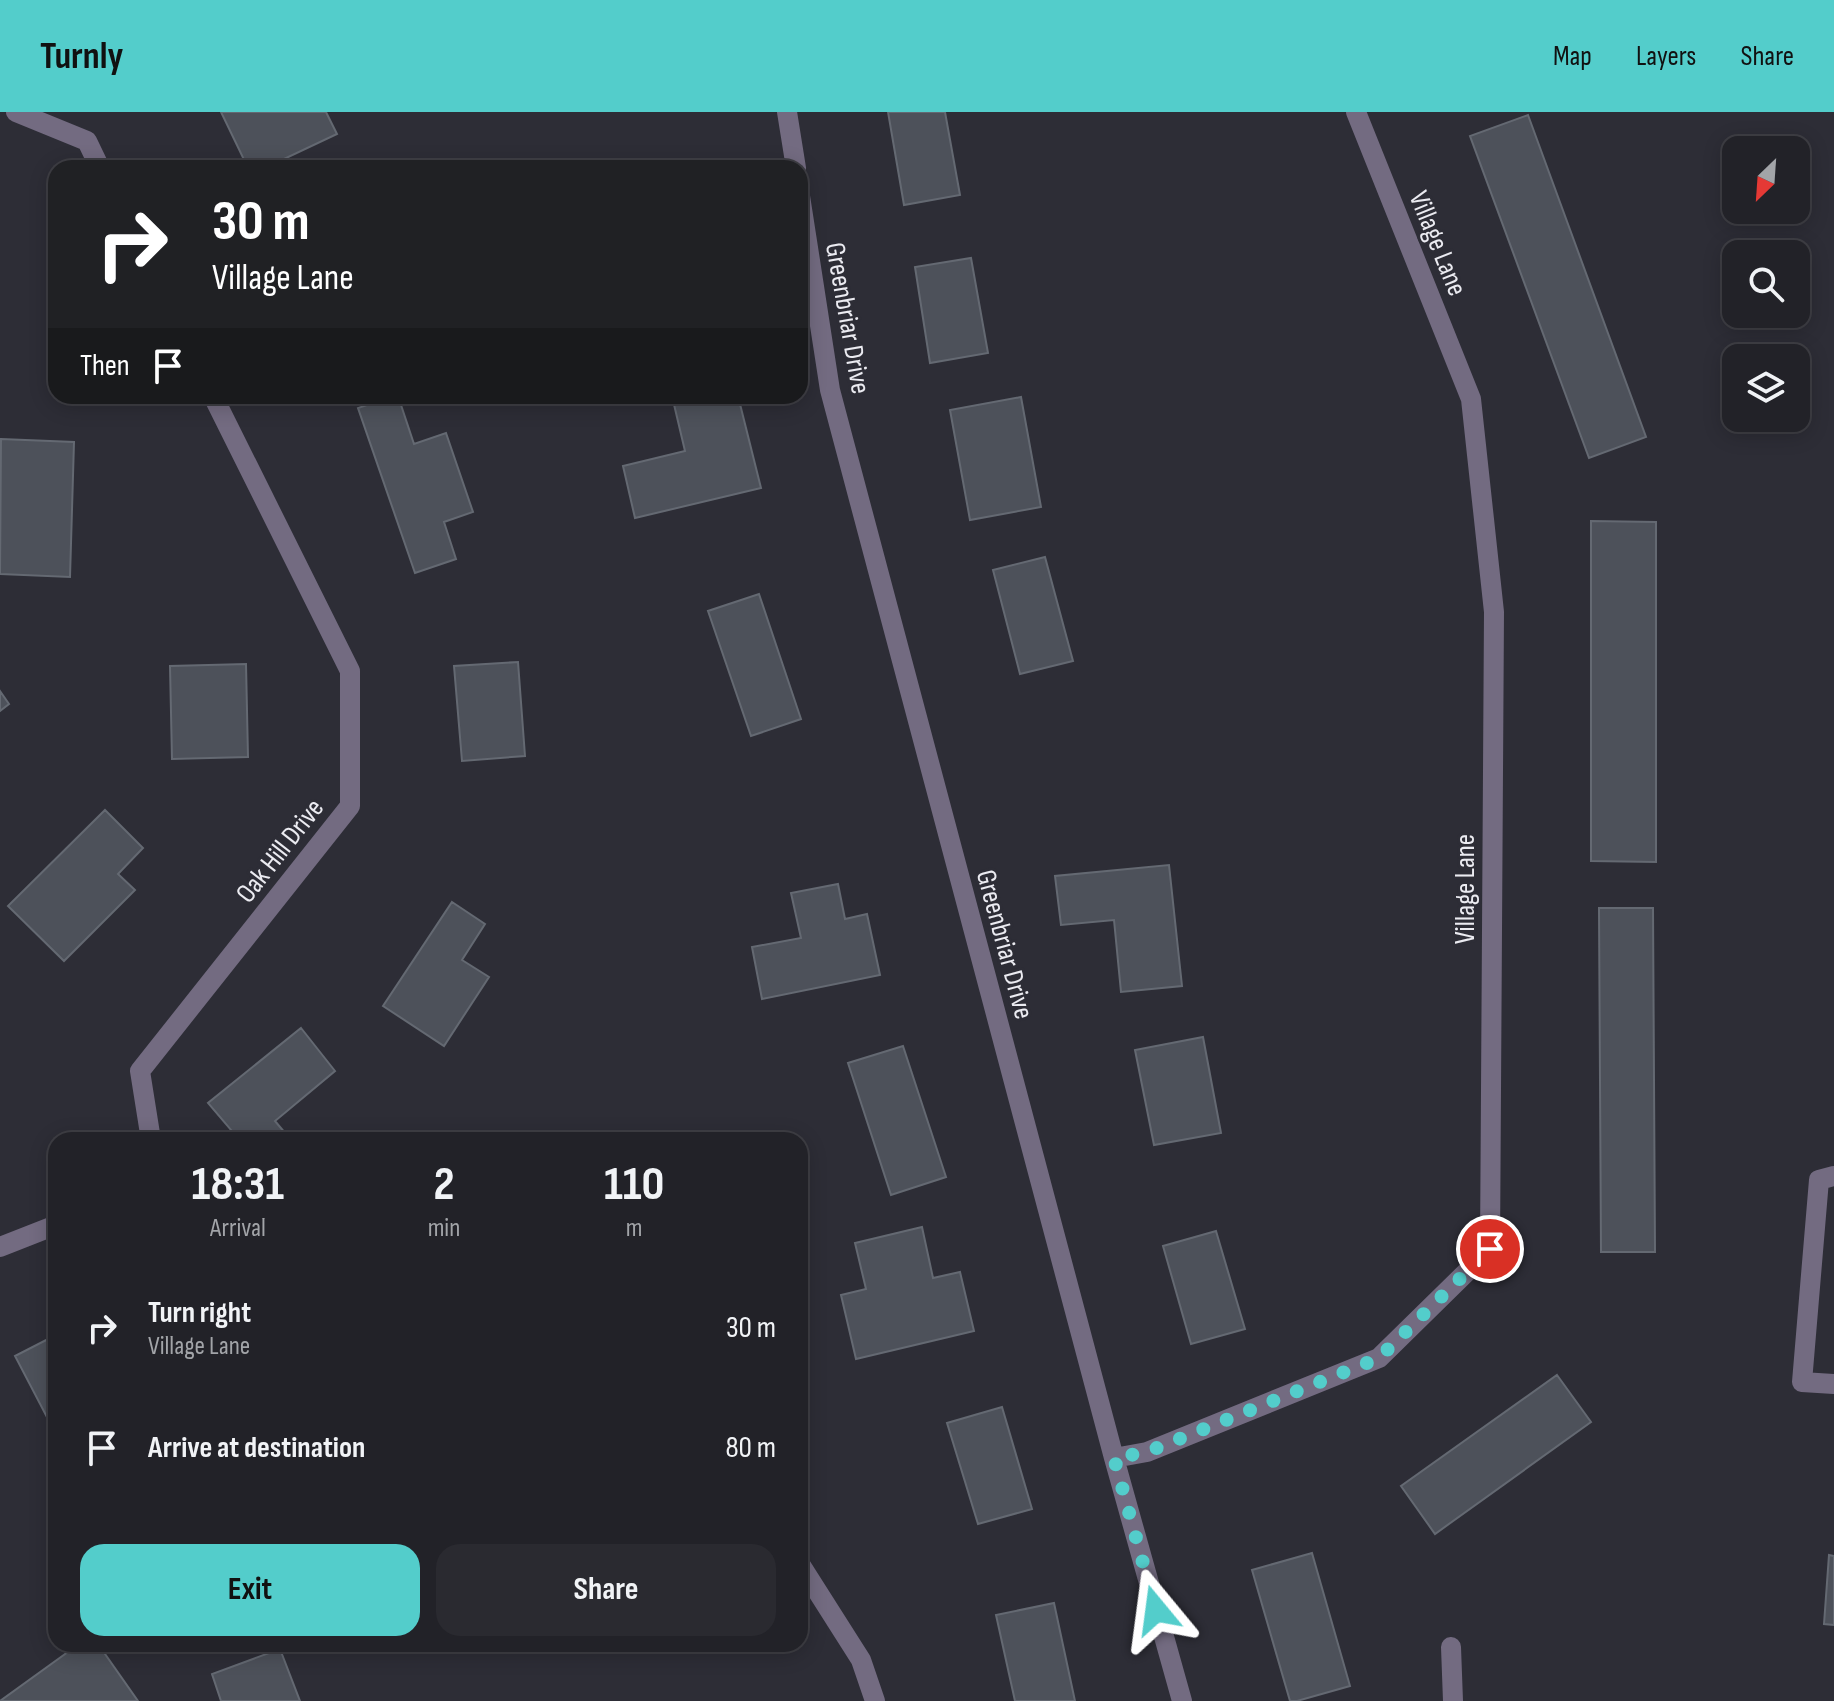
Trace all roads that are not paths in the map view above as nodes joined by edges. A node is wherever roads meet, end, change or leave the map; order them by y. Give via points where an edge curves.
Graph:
1 (16, 112) edge
2 (787, 112) edge
3 (1356, 112) edge
4 (96, 160) edge
5 (795, 160) edge
6 (808, 248) edge
7 (217, 404) edge
8 (150, 1132) edge
9 (1834, 1176) edge
10 (48, 1228) edge
11 (0, 1247) edge
12 (1834, 1384) edge
13 (1114, 1458) junction
14 (808, 1577) edge
15 (1451, 1647) dead end
16 (875, 1701) edge
17 (1182, 1701) edge
18 (1453, 1701) edge

1 - 4 street via 87,141
2 - 5 street
3 - 13 street, Village Lane via 1471,399 1494,612 1490,1249 1379,1358 1147,1452
6 - 13 street, Greenbriar Drive via 830,390
7 - 8 street, Oak Hill Drive via 350,671 350,806 140,1071
9 - 12 street via 1819,1180 1802,1382
10 - 11 street
13 - 17 street, Greenbriar Drive
14 - 16 street via 861,1660
15 - 18 street

